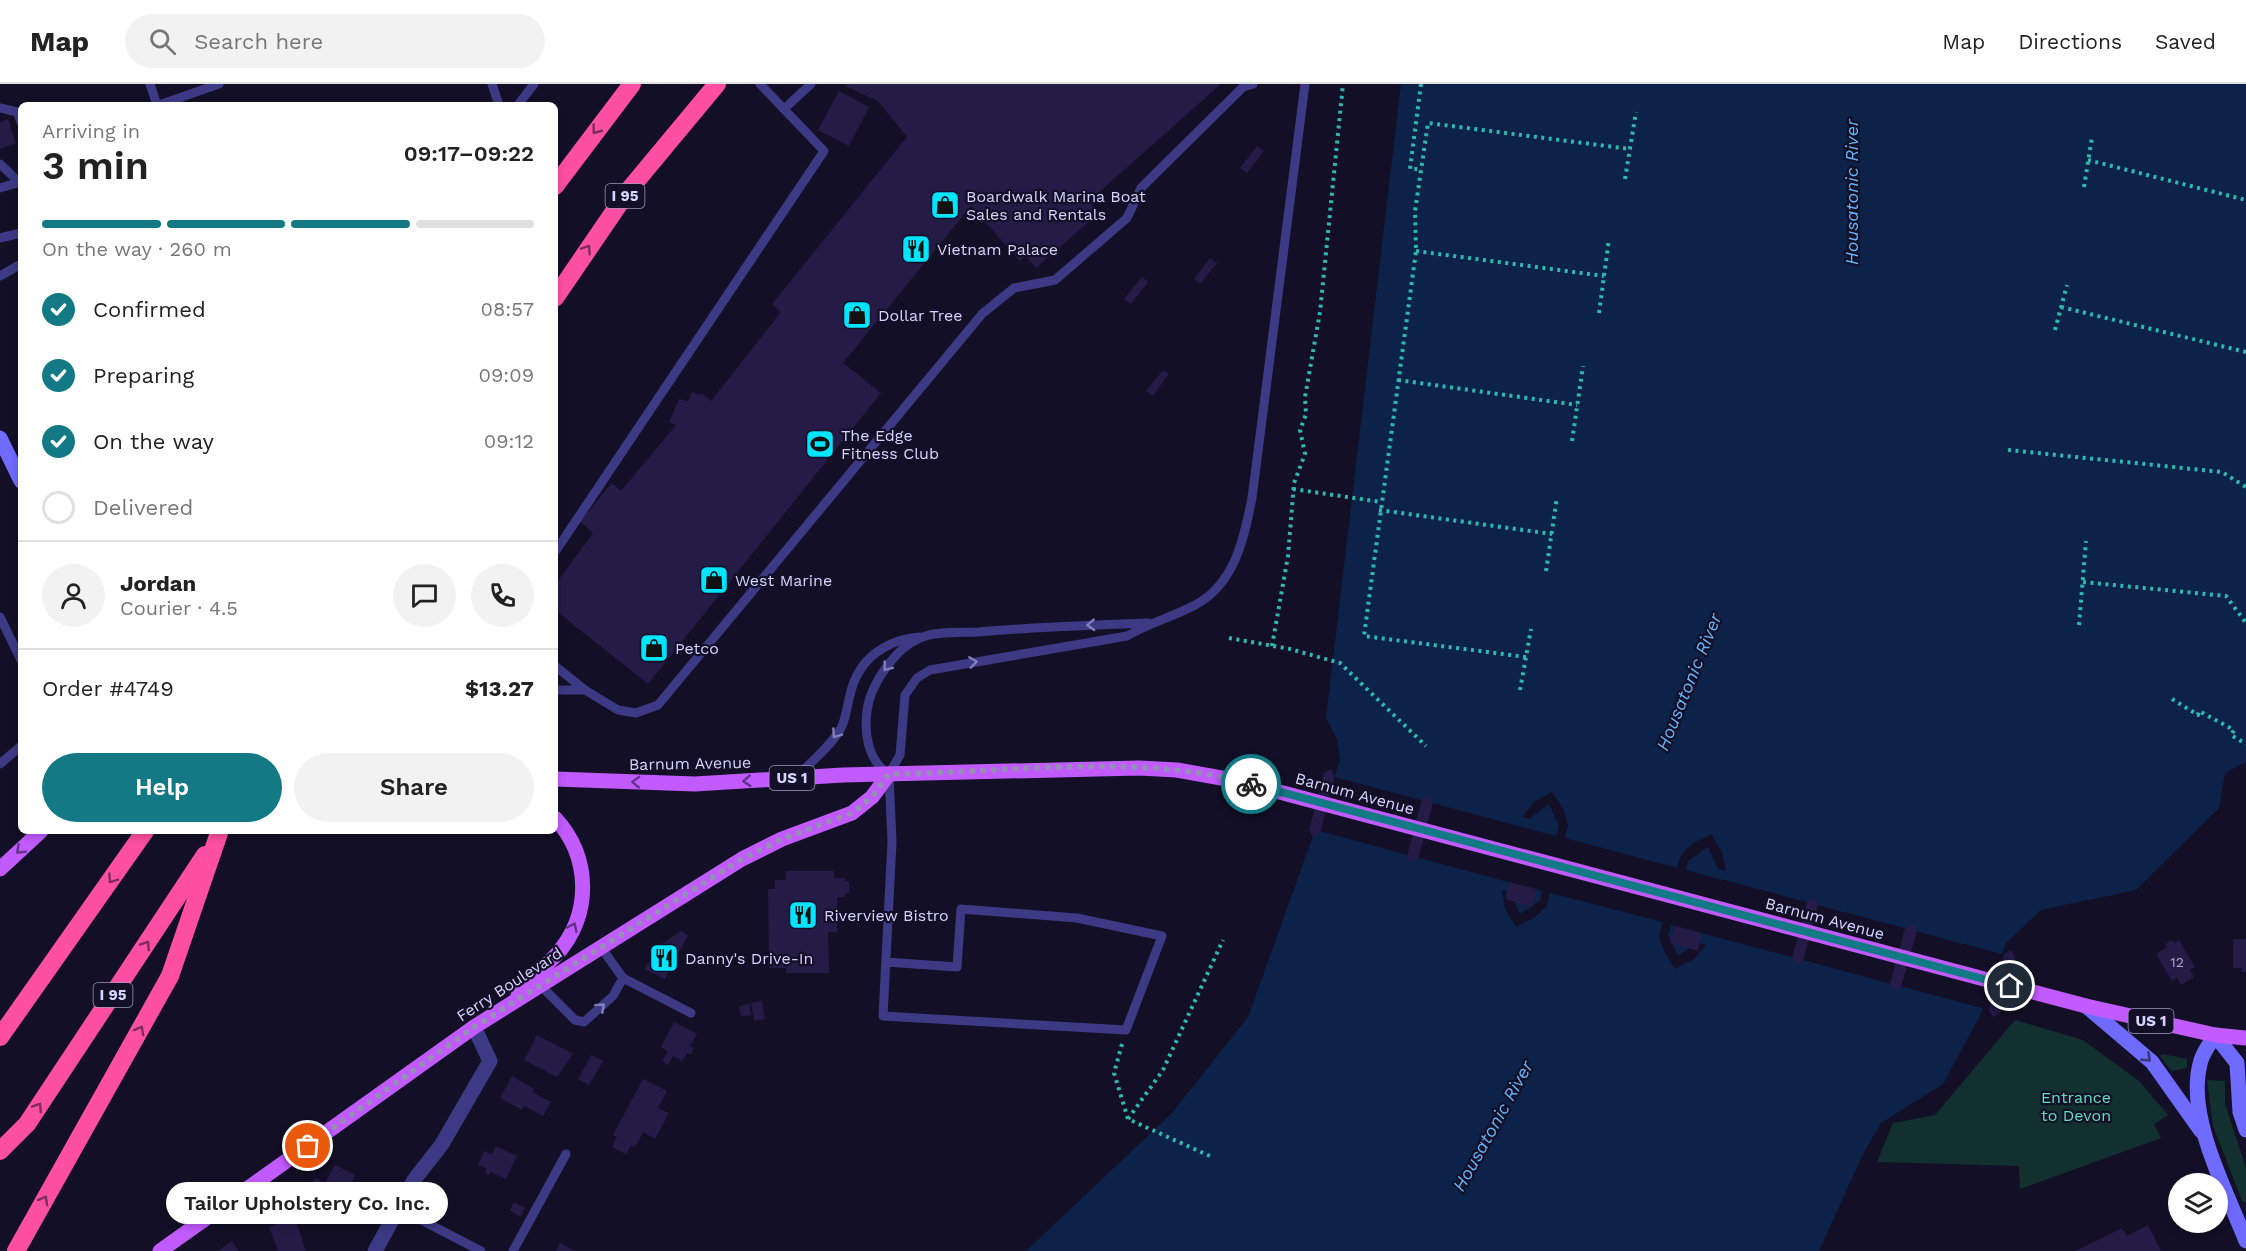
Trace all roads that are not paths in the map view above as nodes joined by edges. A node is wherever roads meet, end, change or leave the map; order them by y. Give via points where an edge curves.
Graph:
1 (150, 84) edge
2 (219, 84) edge
3 (492, 84) edge
4 (534, 84) edge
5 (632, 84) edge
6 (717, 84) edge
7 (760, 84) edge
8 (811, 84) edge
9 (1252, 84) edge
10 (1305, 84) edge
11 (157, 102) edge
12 (167, 102) edge
13 (498, 102) edge
14 (520, 102) edge
15 (0, 108) edge
16 (784, 109) junction
17 (18, 116) edge
18 (0, 164) edge
19 (18, 180) edge
20 (558, 182) edge
21 (18, 183) edge
22 (0, 188) edge
23 (18, 234) edge
24 (0, 238) edge
25 (18, 266) edge
26 (0, 276) edge
27 (558, 294) edge
28 (0, 438) edge
29 (18, 475) edge
30 (558, 548) edge
31 (0, 617) edge
32 (1149, 622) junction
33 (922, 637) junction
34 (18, 654) edge
35 (558, 668) edge
36 (558, 690) edge
37 (585, 690) junction
38 (18, 749) edge
39 (0, 764) edge
40 (889, 774) junction
41 (795, 778) junction
42 (558, 779) edge
43 (558, 821) edge
44 (38, 834) edge
45 (144, 834) edge
46 (219, 834) edge
47 (219, 834) edge
48 (0, 869) edge
49 (600, 946) junction
50 (886, 962) junction
51 (623, 978) junction
52 (39, 985) junction
53 (541, 986) junction
54 (510, 1004) junction
55 (2086, 1006) junction
56 (691, 1014) dead end
57 (0, 1021) edge
58 (474, 1027) junction
59 (2216, 1035) junction
60 (0, 1037) edge
61 (2246, 1038) edge
62 (2246, 1130) edge
63 (2205, 1136) junction
64 (0, 1151) edge
65 (566, 1154) dead end
66 (398, 1208) junction
67 (2246, 1241) edge
68 (16, 1251) edge
69 (160, 1251) edge
70 (375, 1251) edge
71 (481, 1251) edge
72 (513, 1251) edge

1 - 11 lane
2 - 12 lane
3 - 13 lane
4 - 14 lane
5 -> 20 highway
27 -> 6 highway, I 95 via 622,200
7 - 16 lane
8 - 16 lane
9 - 37 lane via 1243,87 1141,188 1127,218 1061,275 1011,290 982,314 658,705 636,713 618,710
10 - 32 lane via 1244,539 1214,592 1194,606
15 - 17 lane
16 - 30 lane via 824,151
18 - 19 lane
21 - 22 lane
23 - 24 lane
25 - 26 lane
28 - 29 street
31 - 34 lane
32 -> 33 lane
40 -> 32 lane via 900,755 904,696 923,674 940,667 1127,636
33 -> 40 lane via 896,656 870,696 866,721 870,749 876,765
33 -> 41 lane via 885,645 869,659 853,683 840,729
35 - 37 lane
36 - 37 lane
38 - 39 lane
40 - 41 main road, Barnum Avenue / US 1
40 - 49 main road, Ferry Boulevard via 872,797 852,813 782,839 742,859
40 - 50 lane via 892,842
40 - 55 main road, Barnum Avenue / US 1 via 1069,768 1160,768 1207,774
41 -> 42 main road, Barnum Avenue / US 1 via 695,784
54 -> 43 main road via 564,944 581,908 583,874 578,854
44 -> 48 main road
45 -> 52 highway
64 -> 46 highway, I 95 via 27,1124
68 -> 47 highway via 170,976
49 - 51 lane
49 - 53 main road, Ferry Boulevard
50 - 50 lane via 884,1016 1126,1030 1162,936 1077,918 961,909 957,967
53 -> 51 lane via 575,1020 584,1022 613,996
51 - 56 lane
52 - 57 highway
52 - 60 highway
53 - 54 main road, Ferry Boulevard
54 - 58 main road, Ferry Boulevard
55 - 59 main road, US 1
55 -> 63 street via 2152,1062
58 - 66 street via 490,1061 442,1144
58 - 69 main road, Ferry Boulevard
59 - 61 main road, US 1
59 - 62 street via 2237,1063 2240,1112
59 - 63 street via 2198,1074
63 - 67 street
65 - 72 lane
66 - 70 street
66 - 71 lane

